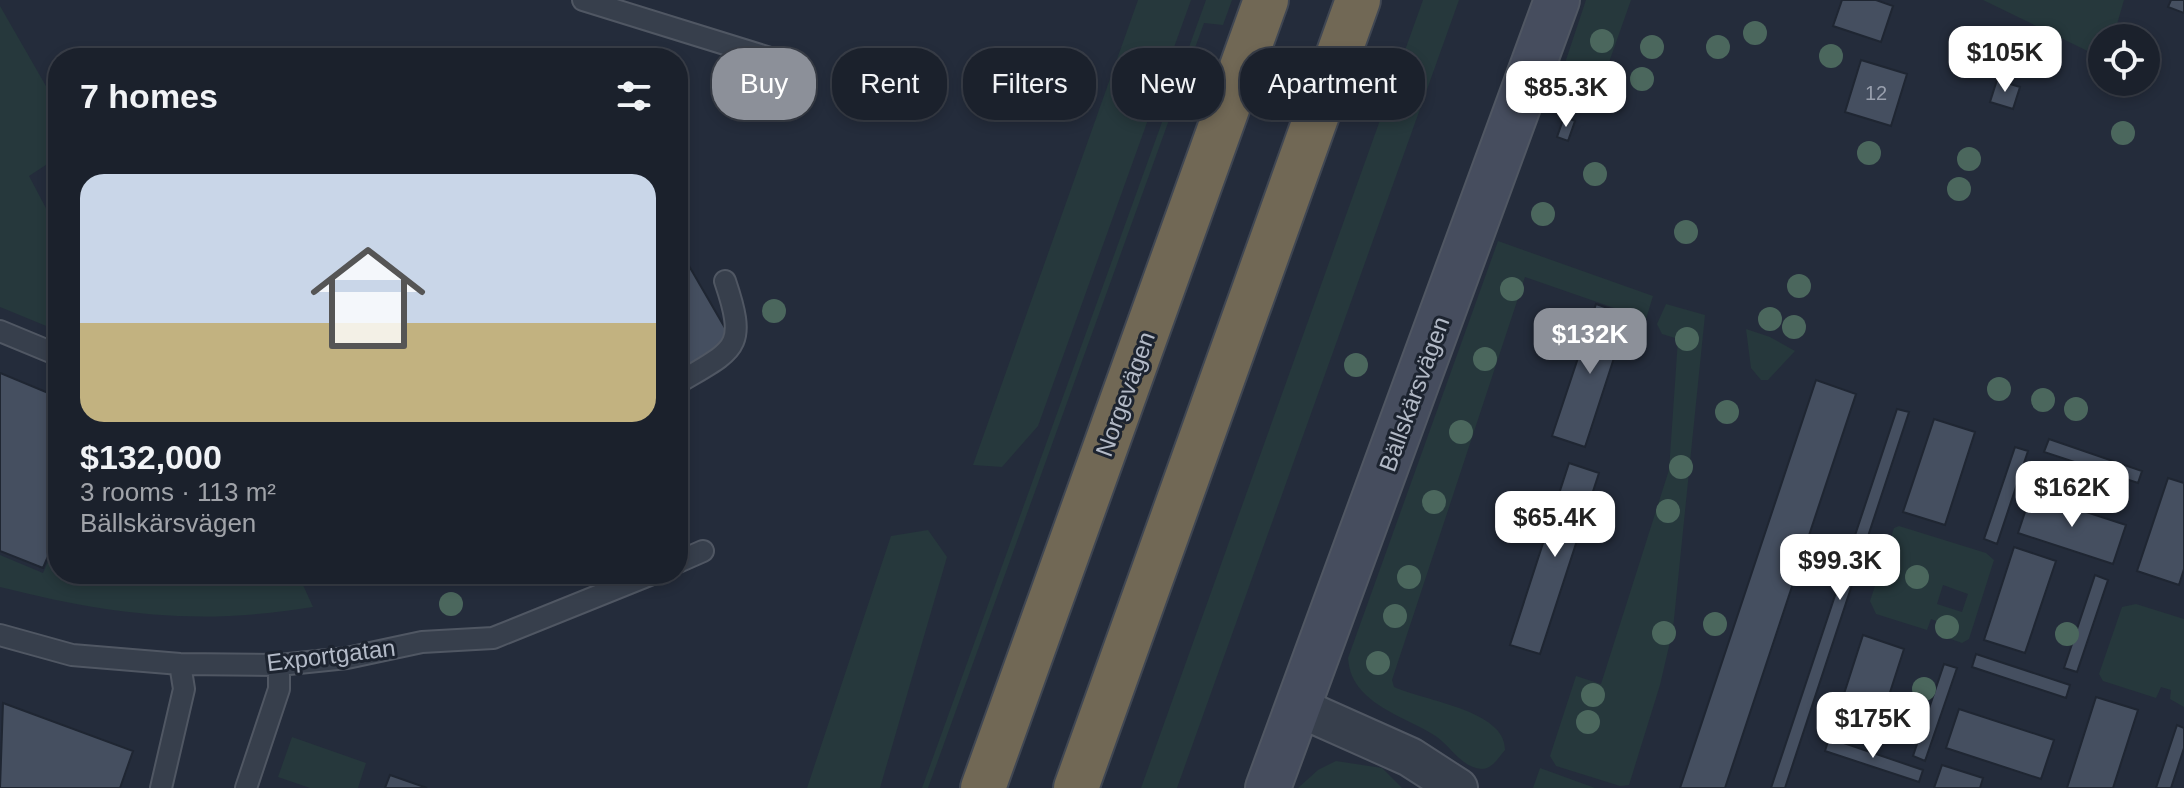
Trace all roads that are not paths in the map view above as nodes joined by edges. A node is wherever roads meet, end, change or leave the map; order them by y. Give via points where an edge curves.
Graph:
1 (583, 0) edge
2 (1266, 0) edge
3 (1358, 0) edge
4 (1557, 0) edge
5 (738, 48) edge
6 (725, 281) dead end
7 (0, 331) edge
8 (48, 351) edge
9 (688, 377) edge
10 (703, 551) dead end
11 (688, 558) edge
12 (627, 584) edge
13 (0, 635) edge
14 (180, 664) junction
15 (279, 665) junction
16 (1298, 707) junction
17 (161, 788) edge
18 (246, 788) edge
19 (983, 788) edge
20 (1076, 788) edge
21 (1268, 788) edge
22 (1458, 788) edge

1 - 5 lane
2 - 19 highway, Norgevägen
3 - 20 highway
4 - 16 street, Bällskärsvägen
6 - 9 lane via 738,319 735,341 725,355
7 - 8 lane
10 - 11 lane
12 - 15 lane, Exportgatan via 493,638 422,642
13 - 14 lane, Exportgatan via 72,655
14 - 15 lane, Exportgatan
14 - 17 lane via 184,689
15 - 18 lane via 279,689
16 - 21 street, Bällskärsvägen
16 - 22 street via 1410,757

